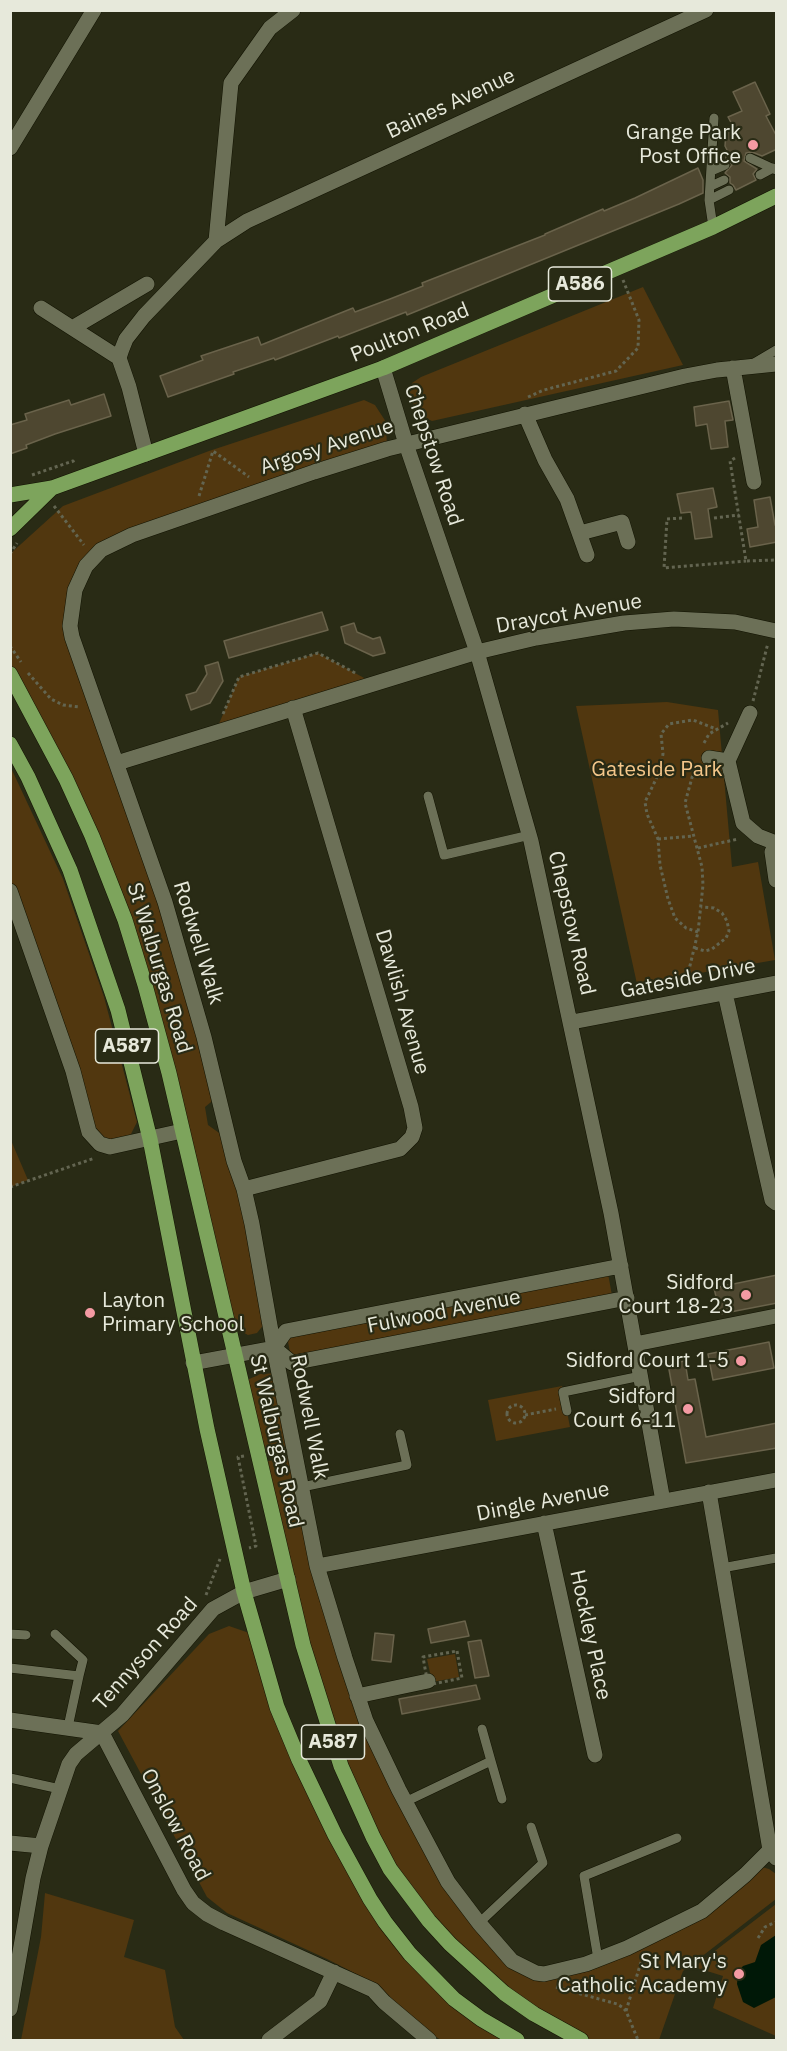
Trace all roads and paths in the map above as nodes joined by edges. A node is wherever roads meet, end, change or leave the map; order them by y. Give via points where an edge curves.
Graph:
1 (94, 10) edge
2 (293, 10) edge
3 (706, 10) edge
4 (714, 118) dead end
5 (10, 148) edge
6 (754, 162) dead end
7 (725, 165) dead end
8 (775, 169) edge
9 (711, 171) junction
10 (760, 175) dead end
11 (724, 180) dead end
12 (711, 186) junction
13 (729, 190) dead end
14 (777, 196) edge
15 (709, 200) junction
16 (713, 227) junction
17 (216, 241) junction
18 (618, 268) junction
19 (147, 284) dead end
20 (41, 308) dead end
21 (74, 327) junction
22 (777, 350) edge
23 (119, 358) junction
24 (777, 364) edge
25 (740, 367) junction
26 (383, 368) junction
27 (525, 414) junction
28 (406, 444) junction
29 (748, 447) junction
30 (147, 454) junction
31 (754, 482) dead end
32 (52, 488) junction
33 (265, 489) junction
34 (10, 495) edge
35 (54, 506) dead end
36 (194, 514) junction
37 (739, 515) junction
38 (682, 518) dead end
39 (714, 518) dead end
40 (15, 533) edge
41 (580, 533) junction
42 (628, 542) dead end
43 (101, 550) junction
44 (10, 554) edge
45 (587, 555) dead end
46 (777, 560) edge
47 (746, 561) junction
48 (86, 566) joint
49 (774, 630) edge
50 (10, 646) edge
51 (477, 652) junction
52 (10, 674) edge
53 (373, 684) junction
54 (96, 706) junction
55 (293, 708) junction
56 (750, 713) junction
57 (716, 729) junction
58 (214, 732) junction
59 (10, 744) edge
60 (704, 752) junction
61 (728, 761) junction
62 (117, 763) junction
63 (428, 796) dead end
64 (530, 835) junction
65 (694, 836) junction
66 (758, 836) junction
67 (658, 839) junction
68 (776, 843) edge
69 (698, 849) junction
70 (777, 880) edge
71 (10, 891) edge
72 (701, 907) junction
73 (698, 932) junction
74 (695, 948) junction
75 (777, 983) edge
76 (724, 993) junction
77 (692, 999) junction
78 (572, 1023) junction
79 (182, 1131) junction
80 (150, 1139) junction
81 (100, 1144) junction
82 (10, 1187) edge
83 (244, 1189) junction
84 (777, 1203) edge
85 (621, 1266) junction
86 (627, 1298) junction
87 (777, 1316) edge
88 (635, 1344) junction
89 (274, 1348) junction
90 (234, 1355) junction
91 (193, 1364) junction
92 (641, 1376) junction
93 (566, 1409) joint
94 (525, 1414) junction
95 (400, 1434) dead end
96 (247, 1455) dead end
97 (777, 1480) edge
98 (302, 1487) junction
99 (709, 1492) junction
100 (663, 1500) junction
101 (544, 1523) junction
102 (245, 1549) dead end
103 (223, 1553) dead end
104 (777, 1558) edge
105 (317, 1566) junction
106 (722, 1569) junction
107 (288, 1579) junction
108 (244, 1592) junction
109 (213, 1609) junction
110 (10, 1634) edge
111 (55, 1634) dead end
112 (26, 1635) dead end
113 (10, 1668) edge
114 (79, 1676) junction
115 (428, 1681) junction
116 (357, 1696) junction
117 (10, 1720) edge
118 (68, 1727) junction
119 (482, 1729) dead end
120 (102, 1733) junction
121 (595, 1755) dead end
122 (491, 1761) junction
123 (10, 1778) edge
124 (60, 1789) junction
125 (501, 1798) dead end
126 (405, 1802) junction
127 (531, 1827) dead end
128 (677, 1838) dead end
129 (10, 1843) edge
130 (41, 1846) junction
131 (773, 1854) edge
132 (777, 1922) edge
133 (479, 1923) junction
134 (648, 1938) junction
135 (758, 1938) dead end
136 (598, 1959) junction
137 (14, 1963) edge
138 (334, 1972) junction
139 (544, 1974) junction
140 (10, 2009) edge
141 (626, 2011) junction
142 (269, 2040) edge
143 (429, 2040) edge
144 (517, 2040) edge
145 (581, 2040) edge
146 (638, 2040) edge

1 - 5 street
2 - 17 street via 270,28 231,83
3 - 17 street, Baines Avenue via 248,221
4 - 9 lane
6 - 8 lane
7 - 9 lane
8 - 10 lane
9 - 12 lane
11 - 12 lane
12 - 15 lane
13 - 15 lane
14 - 16 main road, Poulton Road / A586
15 - 16 lane
16 - 18 main road, Poulton Road / A586
17 - 23 street, Baines Avenue via 144,315 126,339
18 - 26 main road, Poulton Road / A586
18 - 27 path via 639,320 638,348 616,371 544,390 522,400
19 - 21 street
20 - 21 street
21 - 23 street
22 - 25 lane
23 - 30 street
24 - 25 street, Argosy Avenue
25 - 27 street, Argosy Avenue
25 - 29 street
26 - 28 street, Chepstow Road
26 - 30 main road, Poulton Road / A586
27 - 28 street, Argosy Avenue
27 - 41 street
28 - 33 street, Argosy Avenue
28 - 51 street, Chepstow Road
29 - 31 street
29 - 37 path via 730,461
30 - 32 main road, Poulton Road / A586
32 - 34 main road, Poulton Road / A586
32 - 40 main road, Poulton Road / A586
33 - 36 street, Argosy Avenue
33 - 36 path via 213,451
35 - 43 path via 85,547
36 - 43 street, Argosy Avenue
37 - 39 path
37 - 47 path
38 - 47 path via 667,519 664,568
40 - 44 path
41 - 42 street via 622,522
41 - 45 street
43 - 48 street, Argosy Avenue
46 - 47 path
48 - 54 street, Rodwell Walk via 75,590 70,626
49 - 51 street, Draycot Avenue via 716,620 649,621 577,630
49 - 56 path
50 - 54 path via 51,699 63,705
51 - 53 street, Draycot Avenue
51 - 64 street, Chepstow Road
52 - 79 main road, St Walburgas Road / A587 via 66,779 124,920 155,1019
53 - 55 street, Draycot Avenue
53 - 58 path via 318,653 239,677
54 - 62 street, Rodwell Walk
55 - 58 street, Draycot Avenue
55 - 83 street, Dawlish Avenue via 415,1128 400,1149
56 - 57 path
56 - 61 street
57 - 60 path via 709,734
57 - 67 path via 693,720 681,721 669,724 661,734 663,754 659,773 645,802 646,814
58 - 62 street, Draycot Avenue
59 - 80 main road, A587 via 70,870 118,1010
60 - 61 street
60 - 65 path via 691,774 685,803
61 - 66 street via 742,823
62 - 83 street, Rodwell Walk via 177,942
63 - 64 lane via 444,855
64 - 78 street, Chepstow Road
65 - 67 path
65 - 69 path
66 - 68 street
66 - 69 path
67 - 73 path via 660,865 675,918
68 - 70 street via 772,852
69 - 72 path via 702,867
71 - 81 street via 73,1071 89,1132
72 - 73 path
72 - 74 path via 722,913 729,931 712,949
73 - 74 path
74 - 77 path via 688,974
75 - 76 street, Gateside Drive
76 - 77 street, Gateside Drive
76 - 84 street via 772,1200
77 - 78 street, Gateside Drive
78 - 85 street, Chepstow Road
79 - 80 street
79 - 90 main road, St Walburgas Road / A587
80 - 81 street via 110,1147
80 - 91 main road, A587
81 - 82 path via 99,1156
83 - 89 street, Rodwell Walk
85 - 86 street, Chepstow Road
85 - 89 street, Fulwood Avenue via 286,1331
86 - 88 street, Chepstow Road
86 - 89 street, Fulwood Avenue via 292,1363
87 - 88 street
88 - 92 street, Chepstow Road
89 - 90 street
89 - 98 street, Rodwell Walk
90 - 91 street
90 - 107 main road, St Walburgas Road / A587
91 - 108 main road, A587
92 - 93 lane via 563,1392
92 - 100 street, Chepstow Road
93 - 94 path
94 - 94 path via 515,1405 506,1414 510,1422 517,1424
95 - 98 lane via 407,1465
96 - 102 path via 238,1457 256,1546
97 - 99 street, Dingle Avenue
98 - 105 street, Rodwell Walk
99 - 100 street, Dingle Avenue
99 - 106 street
100 - 101 street, Dingle Avenue
101 - 105 street, Dingle Avenue
101 - 121 street, Hockley Place
103 - 109 path via 203,1602
104 - 106 lane
105 - 116 street, Rodwell Walk
106 - 131 street
107 - 108 street, Tennyson Road
107 - 145 main road, St Walburgas Road / A587 via 303,1646 341,1766 390,1869 429,1921 476,1968 534,2014
108 - 109 street, Tennyson Road
108 - 144 main road, A587 via 282,1718 313,1790 370,1899 433,1979 473,2013
109 - 120 street, Tennyson Road
110 - 112 lane
111 - 114 lane via 83,1660
113 - 114 lane
114 - 118 lane
115 - 115 path via 423,1657 457,1651 462,1678 428,1685
115 - 116 street
116 - 126 street, Rodwell Walk
117 - 118 street
118 - 120 street
119 - 122 lane
120 - 124 street, Tennyson Road via 76,1754
120 - 138 street, Onslow Road via 193,1903 224,1923
122 - 125 lane
122 - 126 lane
123 - 124 lane
124 - 130 street, Tennyson Road
126 - 133 street, Rodwell Walk via 448,1882
127 - 133 lane via 543,1863
128 - 136 lane via 585,1876
129 - 130 street
130 - 137 street, Tennyson Road
131 - 134 street via 702,1911
132 - 135 path via 765,1927
133 - 139 street, Rodwell Walk via 512,1961
134 - 136 street
134 - 141 path
136 - 139 street
137 - 140 street, Tennyson Road
138 - 142 street via 320,2001
138 - 143 street, Onslow Road via 373,1990
139 - 141 path via 552,1985 617,2004
141 - 146 path

